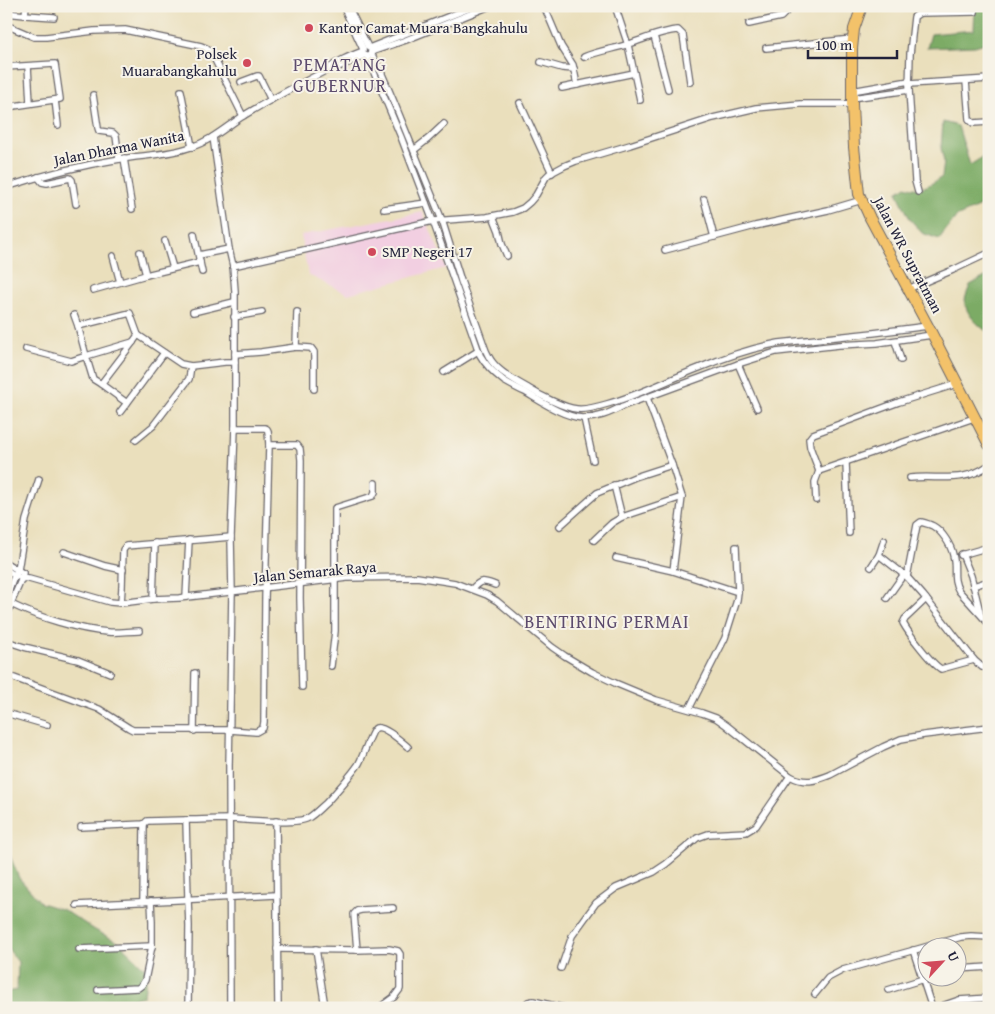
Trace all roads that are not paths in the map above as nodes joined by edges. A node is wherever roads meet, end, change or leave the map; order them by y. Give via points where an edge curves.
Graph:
1 (26, 6) edge
2 (356, 6) edge
3 (475, 6) edge
4 (490, 6) edge
5 (544, 6) edge
6 (616, 6) edge
7 (792, 6) edge
8 (862, 6) edge
9 (346, 7) edge
10 (974, 12) dead end
11 (6, 13) edge
12 (461, 14) junction
13 (25, 15) junction
14 (54, 17) dead end
15 (749, 24) dead end
16 (6, 26) edge
17 (654, 36) junction
18 (852, 39) junction
19 (628, 45) junction
20 (766, 48) dead end
21 (367, 51) junction
22 (584, 57) dead end
23 (541, 62) dead end
24 (28, 66) junction
25 (6, 67) edge
26 (574, 69) junction
27 (634, 73) junction
28 (989, 79) edge
29 (966, 81) junction
30 (241, 82) dead end
31 (690, 82) dead end
32 (576, 85) junction
33 (909, 85) junction
34 (562, 88) dead end
35 (668, 89) dead end
36 (181, 91) dead end
37 (93, 95) dead end
38 (852, 98) junction
39 (55, 100) junction
40 (271, 100) junction
41 (640, 100) dead end
42 (520, 102) dead end
43 (30, 103) junction
44 (6, 109) edge
45 (243, 116) junction
46 (989, 122) edge
47 (444, 124) dead end
48 (58, 125) dead end
49 (213, 137) junction
50 (192, 147) junction
51 (414, 150) junction
52 (122, 158) junction
53 (552, 173) junction
54 (38, 177) junction
55 (6, 186) edge
56 (918, 192) dead end
57 (704, 200) dead end
58 (862, 200) junction
59 (426, 202) junction
60 (76, 204) dead end
61 (132, 209) dead end
62 (384, 209) dead end
63 (492, 216) junction
64 (442, 220) junction
65 (433, 221) junction
66 (194, 234) dead end
67 (714, 237) junction
68 (166, 241) dead end
69 (229, 250) junction
70 (664, 250) dead end
71 (140, 252) dead end
72 (989, 253) edge
73 (113, 256) dead end
74 (199, 256) junction
75 (507, 256) dead end
76 (200, 262) junction
77 (233, 266) junction
78 (173, 268) junction
79 (202, 272) dead end
80 (146, 275) junction
81 (120, 282) junction
82 (908, 289) junction
83 (93, 290) dead end
84 (234, 302) junction
85 (193, 312) dead end
86 (262, 312) dead end
87 (297, 312) dead end
88 (74, 315) dead end
89 (234, 317) junction
90 (78, 326) junction
91 (930, 330) junction
92 (138, 335) junction
93 (895, 341) junction
94 (133, 342) junction
95 (296, 347) junction
96 (26, 349) dead end
97 (478, 351) junction
98 (164, 353) junction
99 (86, 356) junction
100 (235, 358) junction
101 (901, 360) dead end
102 (738, 364) junction
103 (191, 366) junction
104 (700, 367) junction
105 (444, 372) dead end
106 (704, 377) junction
107 (101, 384) junction
108 (957, 384) junction
109 (314, 389) dead end
110 (647, 398) junction
111 (127, 403) junction
112 (570, 408) junction
113 (757, 408) dead end
114 (120, 412) dead end
115 (570, 415) junction
116 (584, 418) junction
117 (974, 418) junction
118 (235, 428) junction
119 (136, 440) dead end
120 (269, 445) junction
121 (989, 445) edge
122 (593, 460) dead end
123 (846, 462) junction
124 (672, 465) junction
125 (989, 465) edge
126 (819, 471) junction
127 (910, 478) dead end
128 (39, 480) dead end
129 (375, 482) dead end
130 (614, 485) junction
131 (682, 497) junction
132 (816, 500) dead end
133 (622, 517) junction
134 (560, 526) dead end
135 (849, 533) dead end
136 (231, 537) junction
137 (189, 540) junction
138 (594, 540) dead end
139 (884, 540) dead end
140 (155, 543) junction
141 (736, 547) dead end
142 (989, 547) edge
143 (64, 552) dead end
144 (962, 554) junction
145 (879, 555) junction
146 (954, 556) junction
147 (616, 558) dead end
148 (6, 562) edge
149 (871, 566) dead end
150 (6, 570) edge
151 (122, 570) junction
152 (674, 571) junction
153 (19, 574) junction
154 (906, 575) junction
155 (334, 579) junction
156 (989, 581) edge
157 (301, 584) junction
158 (495, 585) dead end
159 (974, 586) junction
160 (266, 588) junction
161 (472, 589) junction
162 (232, 592) junction
163 (738, 592) junction
164 (186, 597) junction
165 (886, 598) dead end
166 (6, 599) edge
167 (153, 599) junction
168 (926, 599) junction
169 (11, 604) junction
170 (121, 604) junction
171 (6, 615) edge
172 (984, 616) edge
173 (989, 624) edge
174 (139, 631) dead end
175 (6, 641) edge
176 (974, 660) junction
177 (332, 666) dead end
178 (989, 668) edge
179 (195, 672) dead end
180 (110, 673) dead end
181 (6, 675) edge
182 (302, 687) dead end
183 (689, 709) junction
184 (6, 713) edge
185 (47, 725) dead end
186 (989, 727) edge
187 (230, 730) junction
188 (194, 731) junction
189 (408, 747) dead end
190 (790, 776) junction
191 (229, 819) junction
192 (186, 820) junction
193 (276, 821) junction
194 (144, 824) junction
195 (81, 827) dead end
196 (276, 895) junction
197 (230, 898) junction
198 (188, 899) junction
199 (151, 901) junction
200 (143, 902) junction
201 (77, 905) dead end
202 (393, 908) dead end
203 (989, 937) edge
204 (152, 946) junction
205 (79, 949) dead end
206 (277, 949) junction
207 (316, 949) junction
208 (357, 950) junction
209 (913, 950) junction
210 (918, 967) edge
211 (561, 968) dead end
212 (989, 968) edge
213 (968, 969) edge
214 (918, 981) edge
215 (924, 986) edge
216 (98, 990) dead end
217 (888, 990) dead end
218 (815, 994) dead end
219 (989, 998) edge
220 (325, 1007) edge
221 (188, 1008) edge
222 (230, 1008) edge
223 (278, 1008) edge
224 (379, 1008) edge
225 (522, 1008) edge
226 (564, 1008) edge
227 (932, 1008) edge
228 (936, 1008) edge

1 - 13 street
2 - 9 street
3 - 12 street
4 - 12 street
5 - 26 street
6 - 19 street
7 - 15 street via 781,17
8 - 18 highway, Jalan WR Supratman
9 - 21 street
10 - 33 street via 921,13 914,17
11 - 13 street
12 - 21 street, Jalan Dharma Wanita
13 - 14 street
16 - 45 street via 34,37 125,30 201,46 212,54
17 - 19 street
17 - 31 street via 675,30 683,35
17 - 35 street
18 - 20 street
18 - 38 highway, Jalan WR Supratman
19 - 22 street
19 - 27 street
21 - 40 street, Jalan Dharma Wanita
21 - 51 street via 382,74
21 - 59 street
23 - 26 street
24 - 25 street
24 - 39 street via 55,64 60,99
24 - 43 street
26 - 32 street
27 - 32 street
27 - 41 street
28 - 29 street
29 - 33 street
29 - 46 street via 970,119 974,123
30 - 40 street via 260,76
32 - 34 street
33 - 38 street
33 - 38 street
33 - 56 street
36 - 50 street
37 - 52 street via 99,132 116,136
38 - 53 street via 756,108 713,118 576,160
38 - 58 highway, Jalan WR Supratman via 858,186
39 - 43 street
39 - 48 street
40 - 45 street, Jalan Dharma Wanita
42 - 53 street
43 - 44 street
45 - 49 street, Jalan Dharma Wanita
47 - 51 street
49 - 50 street, Jalan Dharma Wanita
49 - 69 street
50 - 52 street, Jalan Dharma Wanita
51 - 64 street
52 - 54 street, Jalan Dharma Wanita
52 - 61 street
53 - 63 street via 523,208
54 - 55 street, Jalan Dharma Wanita
54 - 60 street via 47,183 70,178
57 - 67 street
58 - 67 street
58 - 82 highway, Jalan WR Supratman
59 - 62 street
59 - 65 street
63 - 64 street
63 - 75 street
64 - 65 street
64 - 112 street via 490,360 522,385
65 - 77 street
65 - 97 street
66 - 74 street
67 - 70 street
68 - 78 street
69 - 74 street
69 - 77 street
71 - 80 street
72 - 82 street
73 - 81 street
74 - 76 street
76 - 78 street
76 - 79 street
77 - 84 street
78 - 80 street
80 - 81 street
81 - 83 street
82 - 91 highway, Jalan WR Supratman
84 - 85 street
84 - 89 street
86 - 89 street
87 - 95 street
88 - 90 street
89 - 100 street
90 - 92 street via 130,313
90 - 99 street
91 - 93 street
91 - 104 street via 766,345
91 - 108 highway, Jalan WR Supratman
92 - 94 street
92 - 98 street
93 - 101 street
93 - 102 street via 776,352
94 - 99 street
94 - 107 street
95 - 100 street
95 - 109 street via 314,350
96 - 99 street via 71,361
97 - 105 street
97 - 115 street via 487,366 505,381
98 - 103 street via 181,364
98 - 111 street
99 - 107 street via 93,379
100 - 103 street
100 - 118 street
102 - 106 street
102 - 113 street
103 - 119 street via 188,379 153,426
104 - 106 street
104 - 112 street via 614,402 589,409
106 - 110 street
107 - 111 street
108 - 117 highway, Jalan WR Supratman
108 - 126 street via 812,434 810,447
110 - 116 street via 605,415
110 - 124 street
111 - 114 street
112 - 115 street
115 - 116 street
116 - 122 street
117 - 121 highway, Jalan WR Supratman
117 - 123 street
118 - 120 street via 267,429
118 - 136 street
120 - 157 street via 297,444 300,449
120 - 160 street
123 - 126 street
123 - 135 street
124 - 130 street
124 - 131 street
125 - 127 street via 980,472 964,476
126 - 132 street via 815,482
128 - 153 street via 26,520
129 - 155 street via 373,496 335,508
130 - 133 street
130 - 134 street via 597,493
131 - 133 street
131 - 152 street
133 - 138 street
136 - 137 street
136 - 162 street
137 - 140 street
137 - 164 street
139 - 145 street
140 - 151 street via 124,547
140 - 167 street
141 - 163 street
142 - 144 street
143 - 151 street
144 - 146 street
144 - 159 street
145 - 149 street
145 - 154 street
146 - 154 street via 940,532 932,525 918,523
146 - 172 street via 955,585
147 - 152 street
148 - 153 street, Jalan Semarak Raya
150 - 153 street, Jalan Semarak Raya
151 - 170 street
152 - 163 street
153 - 166 street
153 - 169 street
153 - 170 street, Jalan Semarak Raya via 98,600
154 - 165 street
154 - 168 street
155 - 157 street, Jalan Semarak Raya
155 - 161 street, Jalan Semarak Raya via 417,577
155 - 177 street
156 - 159 street
157 - 160 street, Jalan Semarak Raya
157 - 182 street
158 - 161 street via 485,581
159 - 172 street
160 - 162 street, Jalan Semarak Raya
160 - 187 street via 263,728 256,732
161 - 183 street, Jalan Semarak Raya via 497,601 564,656 623,687
162 - 164 street, Jalan Semarak Raya
162 - 187 street
163 - 183 street via 725,638
164 - 167 street, Jalan Semarak Raya
167 - 170 street, Jalan Semarak Raya
168 - 176 street
168 - 176 street via 903,623 928,656 941,669
169 - 171 street
169 - 174 street via 73,626 111,632
172 - 173 street
175 - 180 street via 78,660
176 - 178 street
179 - 188 street
181 - 188 street via 99,708 133,730
183 - 190 street, Jalan Semarak Raya via 721,722
184 - 185 street
186 - 190 street, Jalan Semarak Raya via 901,739 820,779 799,781
187 - 188 street
187 - 191 street
189 - 193 street via 384,729 375,728 361,761 317,812 301,821
190 - 211 street via 756,826 746,832 708,834 697,838 654,872 616,888 596,903 572,936
191 - 192 street
191 - 193 street
191 - 197 street
192 - 194 street via 147,821
192 - 198 street
193 - 196 street
194 - 195 street
194 - 200 street
196 - 197 street
196 - 206 street
197 - 198 street
197 - 222 street
198 - 199 street
198 - 221 street
199 - 200 street
199 - 204 street
200 - 201 street
202 - 208 street via 361,910 354,914
203 - 209 street via 961,937
204 - 205 street
204 - 216 street via 145,980 140,987
206 - 207 street
206 - 223 street
207 - 208 street
207 - 220 street
208 - 224 street via 389,949 400,954 400,989
209 - 210 street
209 - 218 street via 843,970 828,978
212 - 213 street
214 - 217 street
215 - 227 street
219 - 228 street via 959,1000
225 - 226 street via 533,1001

